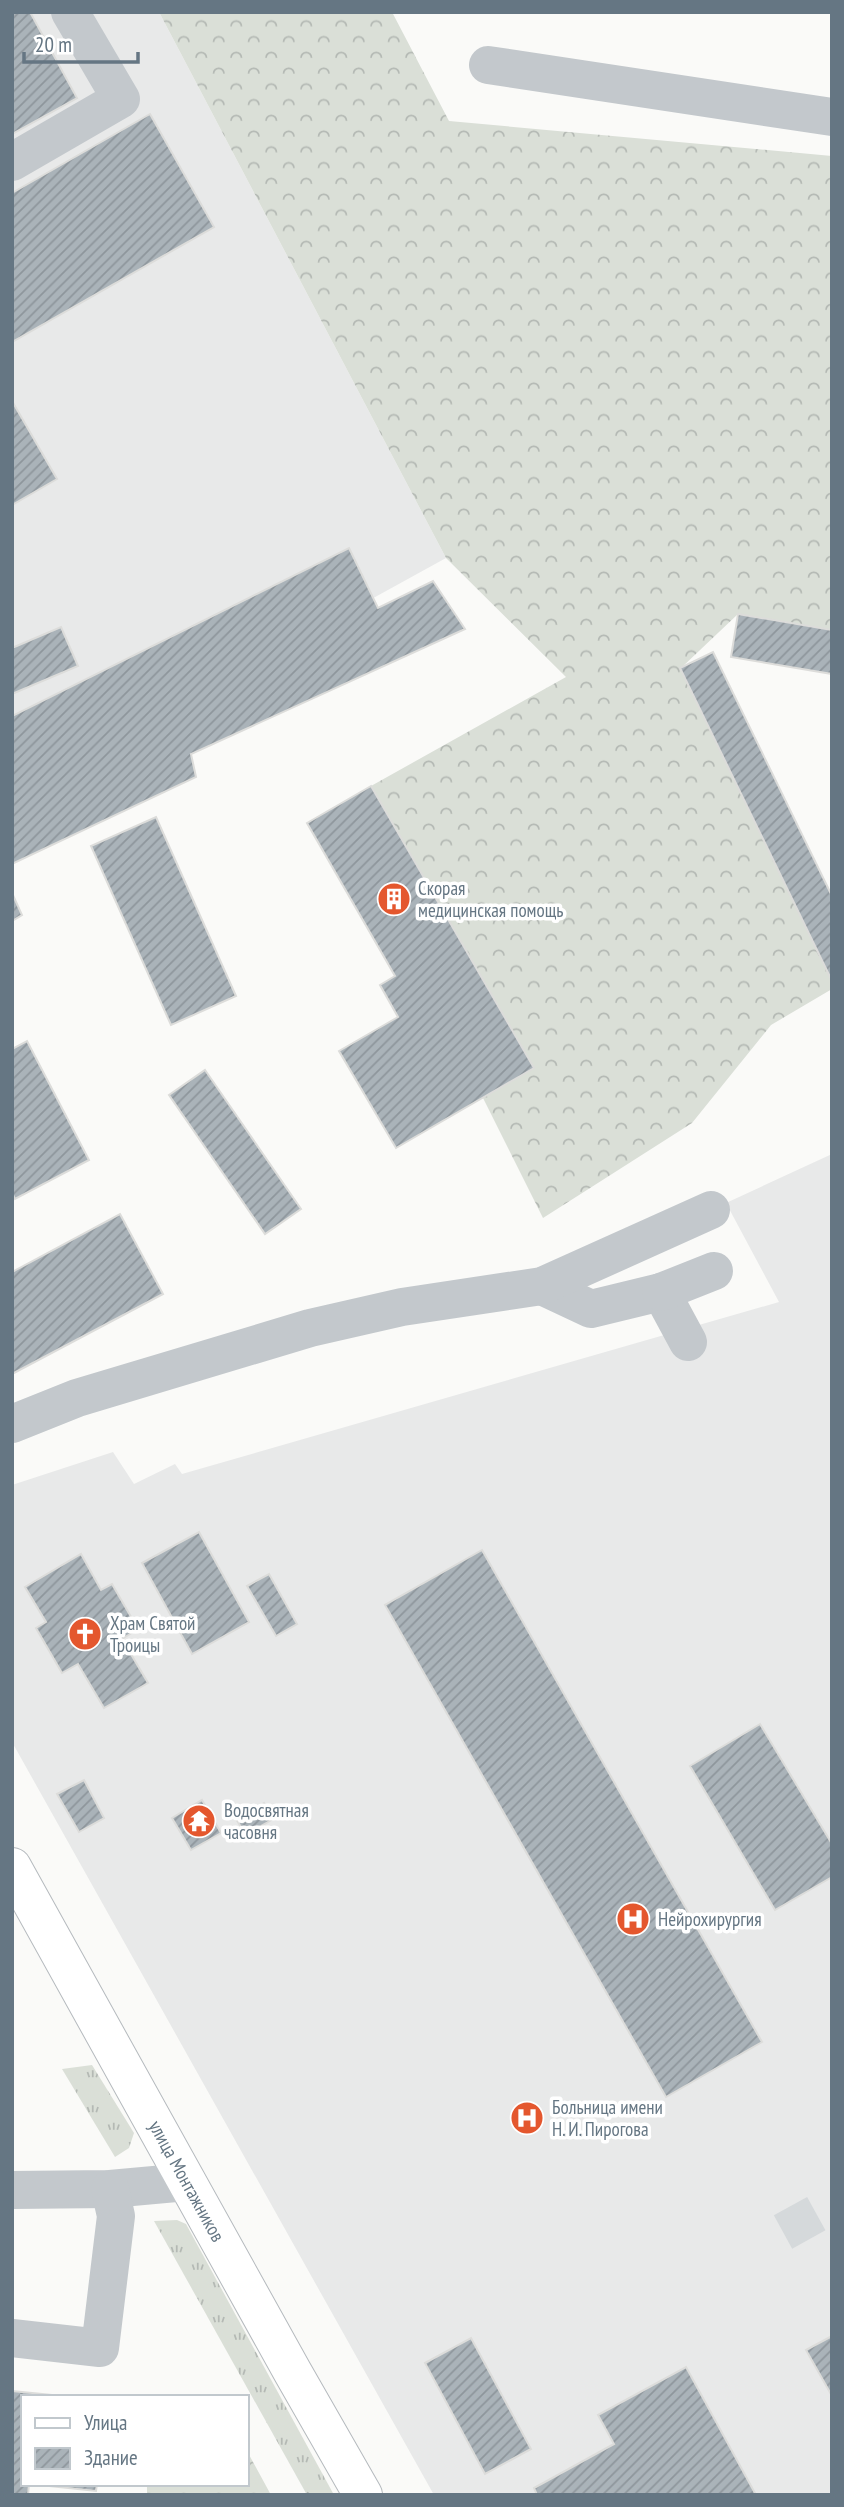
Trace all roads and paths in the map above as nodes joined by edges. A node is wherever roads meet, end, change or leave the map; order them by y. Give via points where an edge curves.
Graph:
1 (70, 12) edge
2 (488, 65) dead end
3 (832, 117) edge
4 (12, 162) edge
5 (711, 1210) dead end
6 (714, 1271) dead end
7 (542, 1286) junction
8 (661, 1292) junction
9 (688, 1342) dead end
10 (12, 1424) edge
11 (12, 1867) edge
12 (187, 2182) junction
13 (110, 2189) junction
14 (12, 2190) edge
15 (12, 2338) edge
16 (363, 2495) edge

1 - 4 lane via 121,99
2 - 3 lane
5 - 7 lane
6 - 8 lane
7 - 8 lane via 592,1309
7 - 10 lane via 402,1307 310,1328 77,1398
8 - 9 lane
11 - 12 main road, улица Монтажников
12 - 13 lane
12 - 16 main road, улица Монтажников
13 - 14 lane
13 - 15 lane via 116,2216 100,2348

